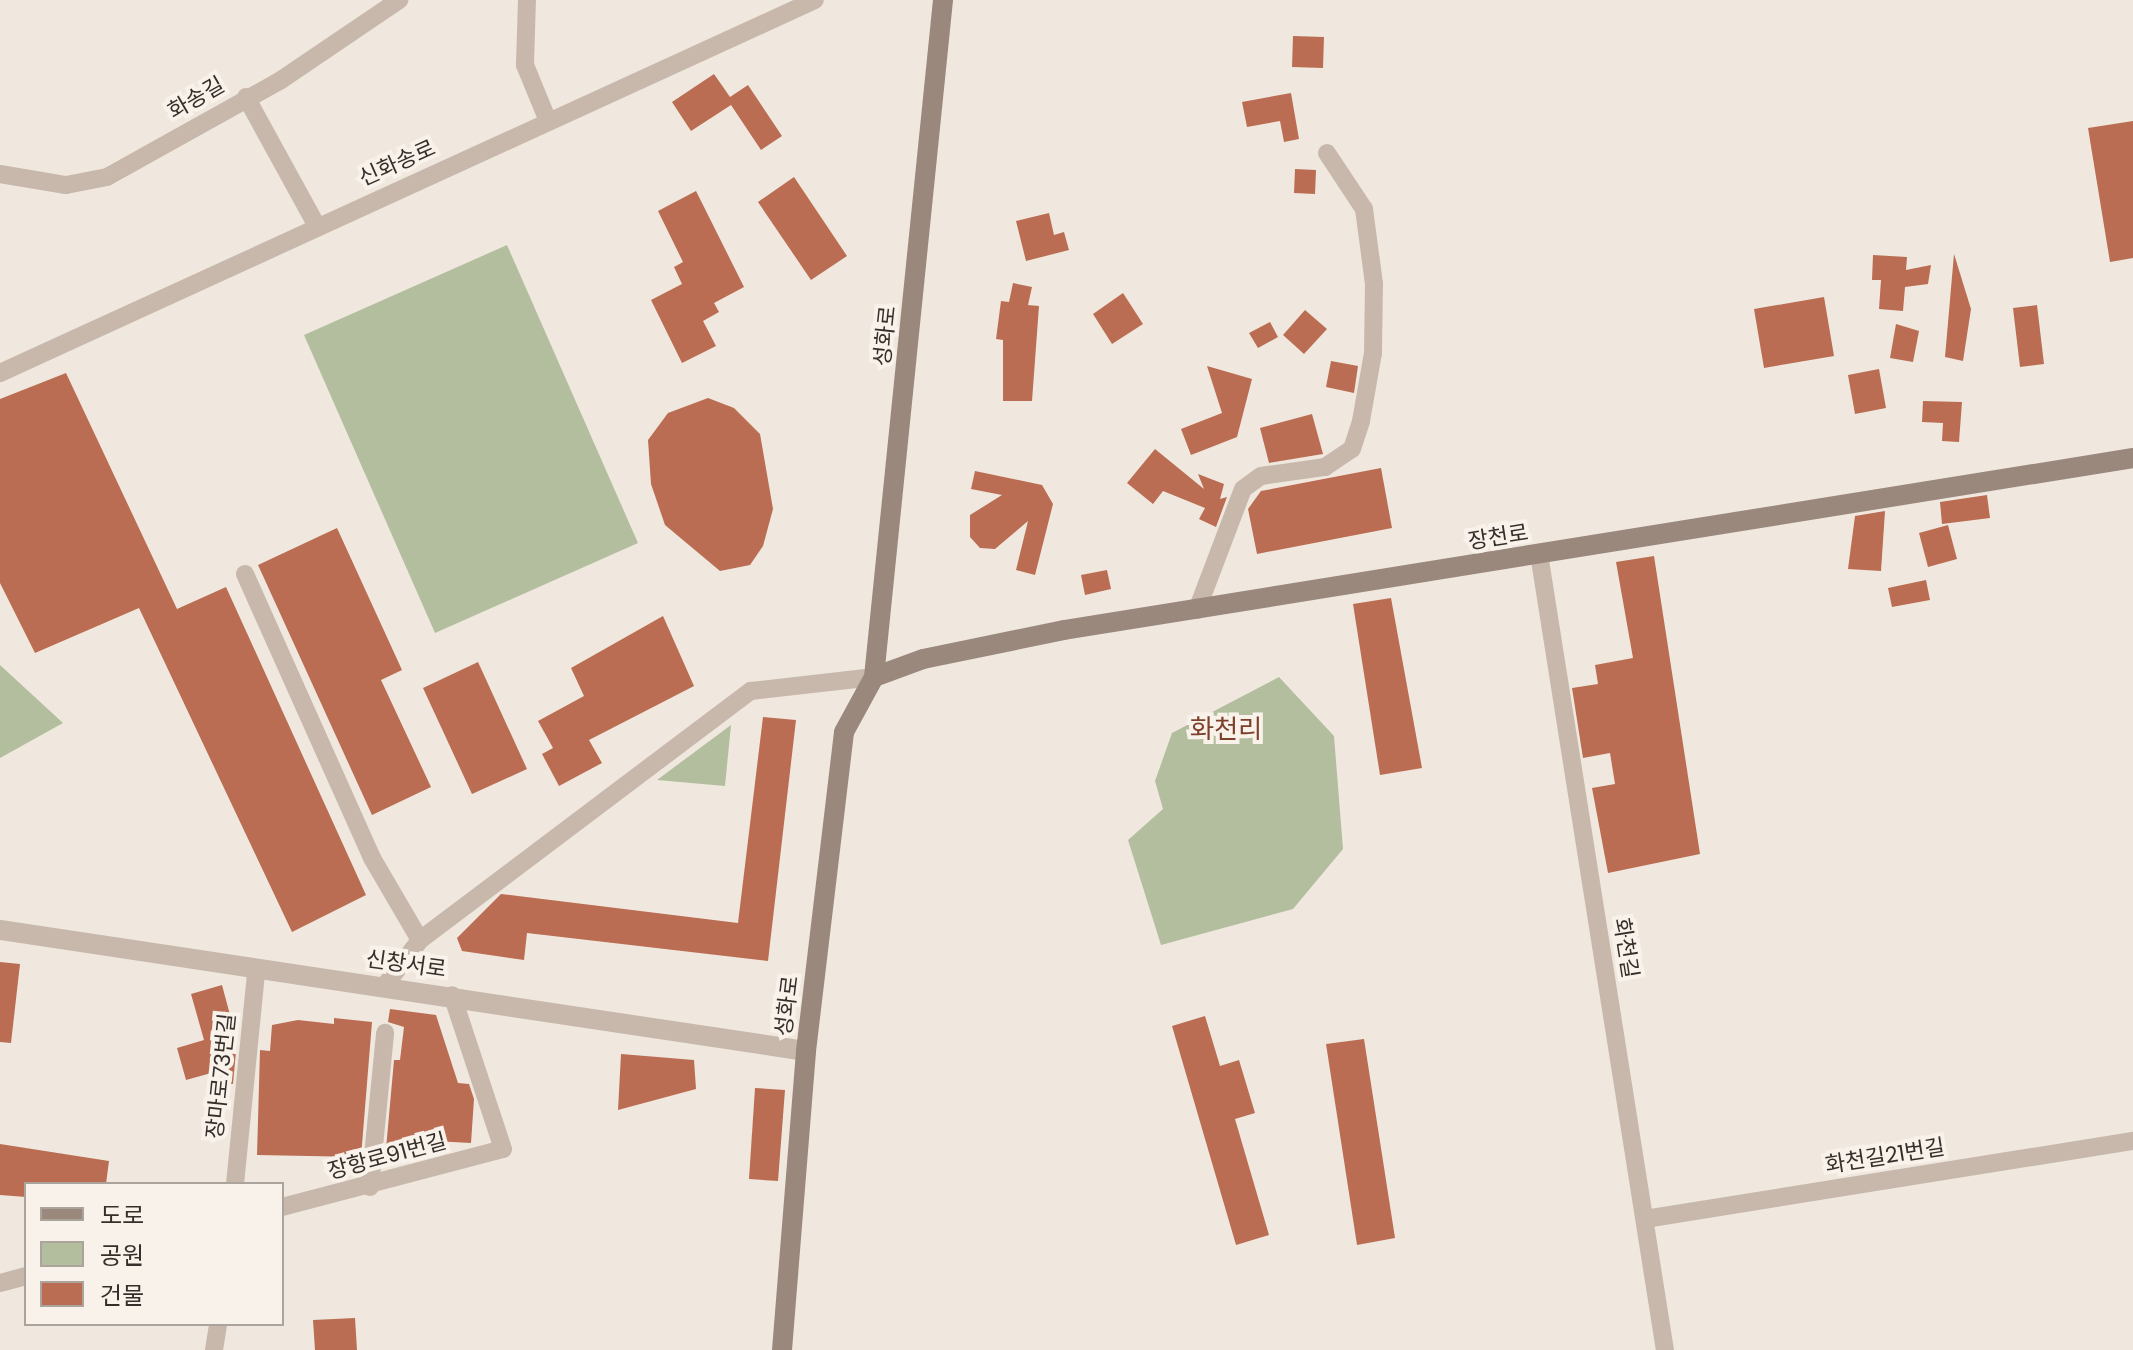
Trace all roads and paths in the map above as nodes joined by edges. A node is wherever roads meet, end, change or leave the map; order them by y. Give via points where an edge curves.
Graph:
1 (399, 0) edge
2 (527, 0) edge
3 (815, 0) edge
4 (943, 0) edge
5 (246, 97) junction
6 (548, 121) junction
7 (1327, 153) dead end
8 (0, 174) edge
9 (317, 226) junction
10 (0, 373) edge
11 (2133, 458) edge
12 (1539, 554) junction
13 (245, 574) dead end
14 (1197, 610) junction
15 (874, 677) junction
16 (0, 930) edge
17 (420, 940) junction
18 (256, 973) junction
19 (386, 984) junction
20 (452, 995) junction
21 (385, 1033) dead end
22 (806, 1051) junction
23 (2133, 1141) edge
24 (235, 1182) edge
25 (370, 1187) junction
26 (284, 1207) edge
27 (1645, 1219) junction
28 (24, 1277) edge
29 (0, 1283) edge
30 (218, 1326) edge
31 (214, 1350) edge
32 (782, 1350) edge
33 (1665, 1350) edge

1 - 5 street, 화송길
2 - 6 street via 525,65
3 - 6 street, 신화송로
4 - 15 main road, 성화로
5 - 8 street, 화송길 via 107,177 66,185
5 - 9 street
6 - 9 street, 신화송로
7 - 14 street via 1364,209 1370,254 1373,353 1361,421 1352,449 1325,467 1261,476 1243,489
9 - 10 street, 신화송로
11 - 12 main road, 장천로
12 - 14 main road, 장천로
12 - 27 street, 화천길
13 - 17 street via 372,858
14 - 15 main road, 장천로 via 923,659
15 - 17 street via 751,691
15 - 22 main road, 성화로 via 844,732
16 - 18 street, 신창서로
17 - 19 street
18 - 19 street, 신창서로
18 - 24 street, 장마로73번길
19 - 20 street, 신창서로
20 - 22 street, 신창서로
20 - 25 street, 장항로91번길 via 503,1149
21 - 25 street
22 - 32 main road, 성화로
23 - 27 street, 화천길21번길
25 - 26 street, 장항로91번길
27 - 33 street, 화천길
28 - 29 street
30 - 31 street

